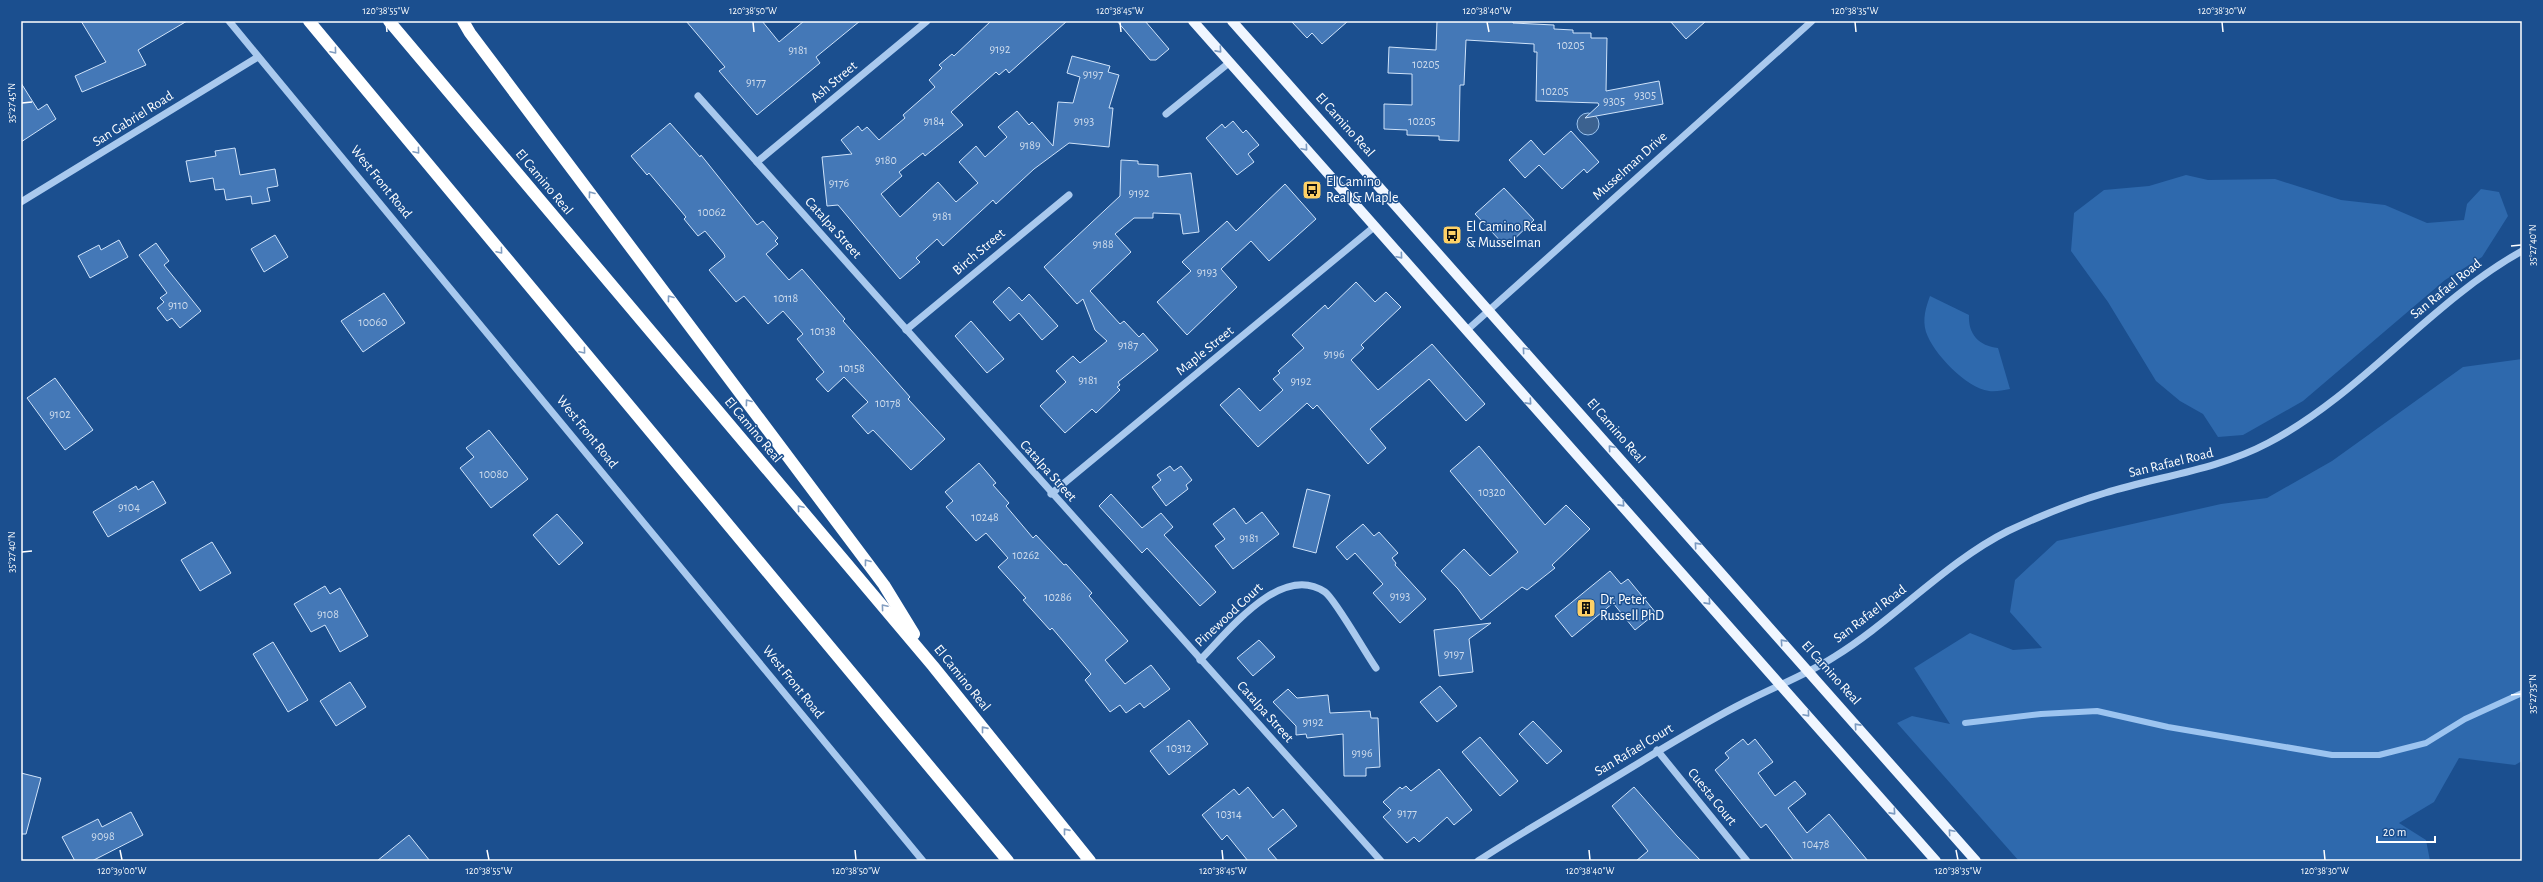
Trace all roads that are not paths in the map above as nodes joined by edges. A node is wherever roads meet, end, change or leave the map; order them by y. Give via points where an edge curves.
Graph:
1 (229, 21) edge
2 (309, 21) edge
3 (389, 21) edge
4 (464, 21) edge
5 (927, 21) edge
6 (1193, 21) edge
7 (1232, 21) edge
8 (1812, 21) edge
9 (258, 57) junction
10 (1230, 62) junction
11 (698, 96) dead end
12 (1166, 114) dead end
13 (757, 162) junction
14 (1069, 194) dead end
15 (21, 202) edge
16 (1374, 227) junction
17 (2522, 251) edge
18 (1489, 310) junction
19 (906, 330) junction
20 (1466, 331) junction
21 (1051, 494) junction
22 (1200, 660) junction
23 (933, 666) junction
24 (1376, 668) dead end
25 (1809, 671) junction
26 (1781, 685) junction
27 (1657, 750) junction
28 (923, 861) edge
29 (1008, 861) edge
30 (1090, 861) edge
31 (1381, 861) edge
32 (1478, 861) edge
33 (1747, 861) edge
34 (1936, 861) edge
35 (1976, 861) edge

1 - 9 street, West Front Road
2 -> 29 highway
23 -> 3 highway, El Camino Real
23 -> 4 highway via 884,585 470,33
5 - 13 street, Ash Street
6 -> 10 main road
7 - 18 main road, El Camino Real
8 - 18 street, Musselman Drive
9 - 15 street, San Gabriel Road
9 - 28 street, West Front Road via 274,73
10 - 12 street
10 -> 16 main road
11 - 13 street, Catalpa Street
13 - 19 street, Catalpa Street
14 - 19 street, Birch Street
16 -> 20 main road
16 - 21 street, Maple Street
17 - 25 street, San Rafael Road via 2490,269 2343,394 2300,425 2266,444 2224,462 2107,492 2054,510 2003,534 1957,565 1837,656
18 - 20 street, Musselman Drive
25 -> 18 main road, El Camino Real
19 - 21 street, Catalpa Street
20 -> 26 main road
21 - 22 street, Catalpa Street
22 - 24 street, Pinewood Court via 1263,599 1276,590 1304,584 1327,594
22 - 31 street, Catalpa Street
30 -> 23 highway, El Camino Real
25 - 26 street, San Rafael Court
35 -> 25 main road, El Camino Real
26 - 27 street, San Rafael Court via 1747,700
26 -> 34 main road
27 - 32 street, San Rafael Court via 1522,831
27 - 33 street, Cuesta Court

